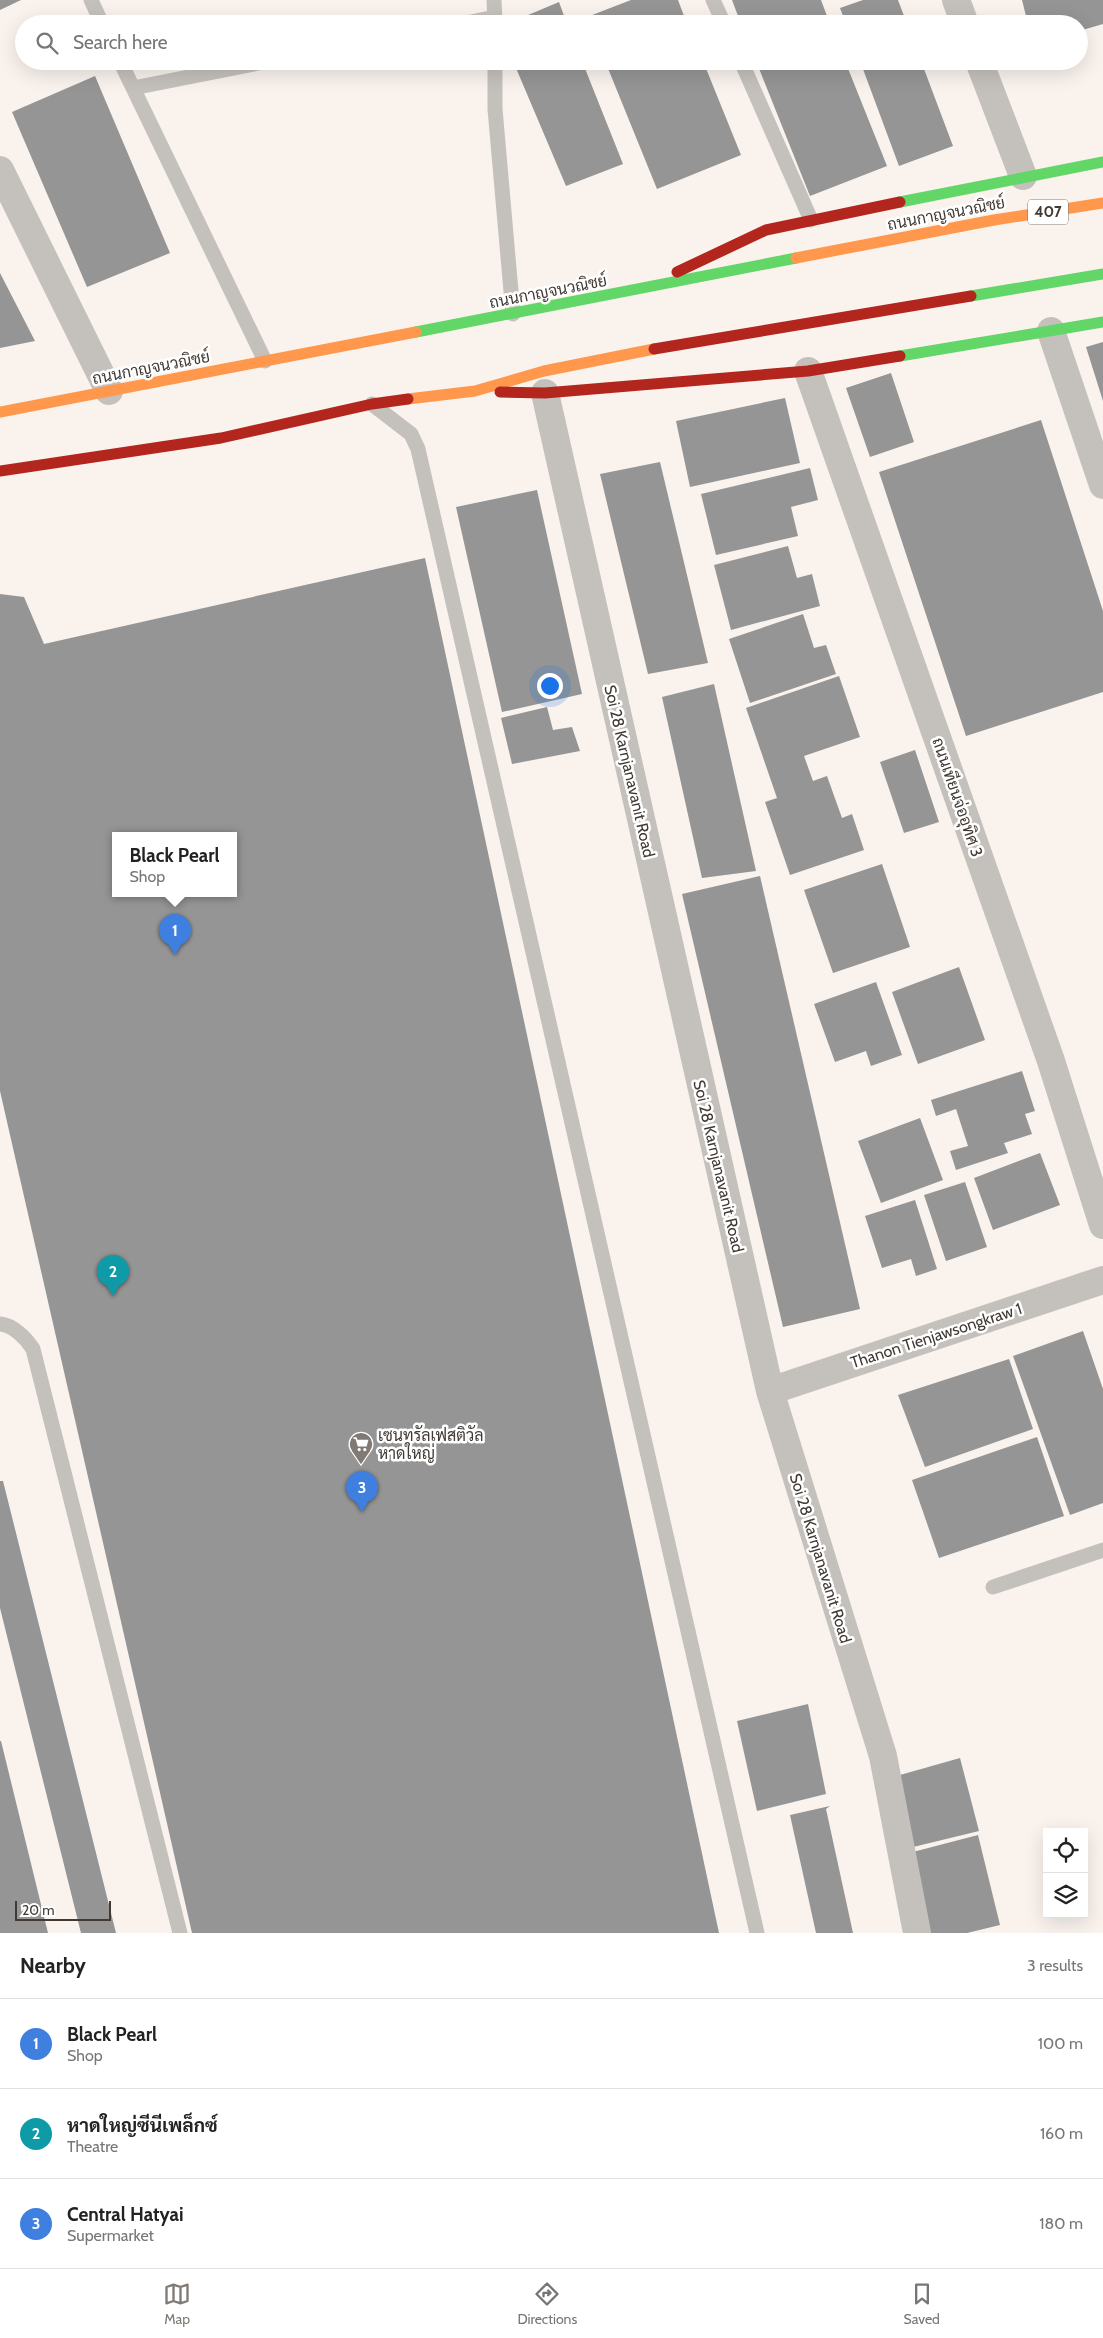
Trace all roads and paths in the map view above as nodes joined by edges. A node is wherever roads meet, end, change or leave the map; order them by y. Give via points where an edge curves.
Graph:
1 (90, 0) edge
2 (494, 0) edge
3 (714, 0) edge
4 (956, 0) edge
5 (98, 15) edge
6 (495, 15) edge
7 (720, 15) edge
8 (962, 15) edge
9 (124, 70) edge
10 (224, 70) edge
11 (495, 70) edge
12 (744, 70) edge
13 (982, 70) edge
14 (133, 88) junction
15 (1103, 162) edge
16 (0, 170) edge
17 (1023, 176) junction
18 (1103, 203) edge
19 (811, 220) junction
20 (1103, 274) edge
21 (639, 290) junction
22 (513, 314) junction
23 (1103, 322) edge
24 (1051, 331) junction
25 (265, 361) junction
26 (808, 371) junction
27 (109, 391) junction
28 (475, 391) junction
29 (545, 393) junction
30 (372, 404) junction
31 (0, 412) edge
32 (0, 471) edge
33 (1103, 485) edge
34 (1103, 1225) edge
35 (1103, 1280) edge
36 (0, 1324) edge
37 (770, 1391) junction
38 (1103, 1550) edge
39 (992, 1587) dead end
40 (180, 1933) edge
41 (757, 1933) edge
42 (917, 1933) edge

1 - 5 lane
2 - 6 lane
3 - 7 lane
4 - 8 street
9 - 14 lane
10 - 14 lane
11 - 22 lane via 495,109
12 - 19 lane
13 - 17 street
14 - 25 lane
15 - 17 main road
16 - 27 street
17 - 19 main road
18 - 21 main road, ถนนกาญจนวณิชย์ / 407 via 994,220
19 - 21 main road via 766,230
20 - 28 main road via 617,355
21 - 22 main road, ถนนกาญจนวณิชย์
22 - 25 main road, ถนนกาญจนวณิชย์
23 - 24 main road
24 - 26 main road
24 - 33 street
25 - 27 main road, ถนนกาญจนวณิชย์
26 - 29 main road
26 - 34 street, ถนนเทียนจ่ออุทิศ 3 via 1051,1061
27 - 31 main road, ถนนกาญจนวณิชย์
28 - 29 main road
28 - 30 main road
29 - 37 street, Soi 28 Karnjanavanit Road
30 - 32 main road via 221,438
30 - 41 lane via 411,434 417,444
35 - 37 street, Thanon Tienjawsongkraw 1
36 - 40 lane via 14,1329 33,1349
37 - 42 street, Soi 28 Karnjanavanit Road via 883,1756
38 - 39 lane

